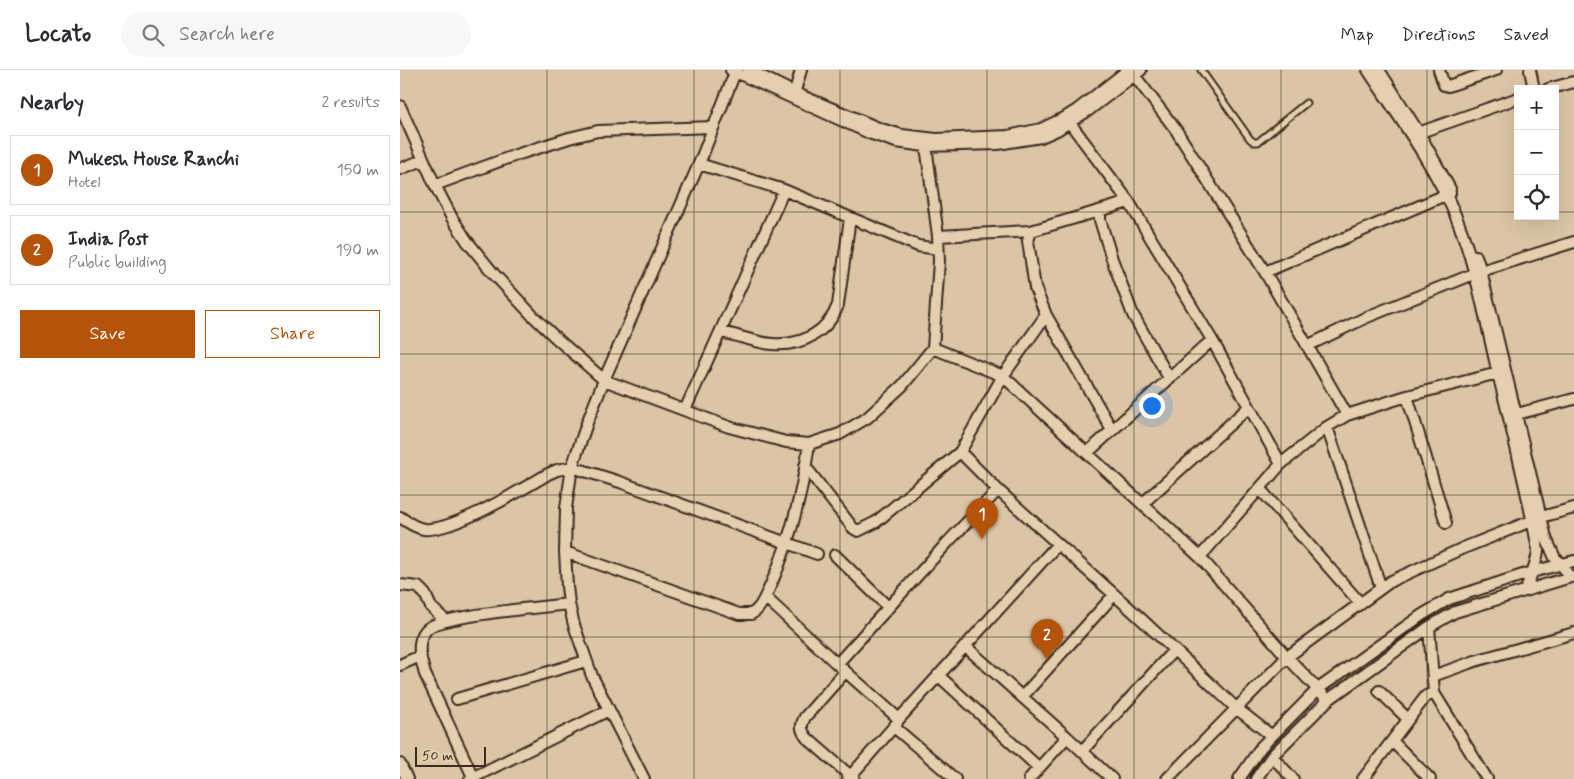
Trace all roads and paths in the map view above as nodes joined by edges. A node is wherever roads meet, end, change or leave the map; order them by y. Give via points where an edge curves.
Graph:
1 (749, 70) edge
2 (801, 70) edge
3 (1201, 70) edge
4 (1368, 70) edge
5 (1379, 70) edge
6 (1439, 70) edge
7 (1496, 70) edge
8 (1530, 70) edge
9 (734, 71) edge
10 (1133, 71) edge
11 (1574, 82) edge
12 (1533, 85) edge
13 (1559, 86) edge
14 (794, 96) junction
15 (1514, 99) edge
16 (1306, 103) dead end
17 (400, 106) edge
18 (1068, 120) junction
19 (713, 127) junction
20 (1415, 134) junction
21 (925, 142) junction
22 (423, 160) junction
23 (699, 164) junction
24 (400, 169) edge
25 (435, 185) junction
26 (784, 190) junction
27 (1449, 194) junction
28 (1129, 202) junction
29 (1100, 210) junction
30 (850, 218) junction
31 (1031, 231) junction
32 (938, 236) junction
33 (1574, 242) edge
34 (938, 249) junction
35 (1265, 272) junction
36 (1478, 272) junction
37 (1046, 315) junction
38 (721, 332) junction
39 (1212, 340) junction
40 (1307, 346) junction
41 (933, 348) junction
42 (1502, 372) junction
43 (1003, 376) junction
44 (1169, 378) junction
45 (604, 380) junction
46 (1407, 396) junction
47 (1574, 399) edge
48 (1249, 407) junction
49 (685, 410) junction
50 (1517, 414) junction
51 (1347, 415) junction
52 (1327, 428) junction
53 (1112, 430) junction
54 (808, 444) junction
55 (960, 452) junction
56 (1087, 453) junction
57 (1281, 464) junction
58 (805, 466) junction
59 (572, 468) junction
60 (1260, 489) junction
61 (998, 490) junction
62 (1142, 504) junction
63 (1574, 508) edge
64 (400, 517) edge
65 (1537, 518) junction
66 (1446, 523) dead end
67 (787, 543) junction
68 (1058, 544) junction
69 (565, 552) junction
70 (818, 554) dead end
71 (835, 555) dead end
72 (1200, 557) junction
73 (1574, 560) edge
74 (1561, 563) junction
75 (1532, 572) junction
76 (1572, 576) edge
77 (400, 585) edge
78 (1381, 588) junction
79 (1526, 590) junction
80 (1114, 595) junction
81 (765, 597) junction
82 (569, 604) junction
83 (1362, 604) junction
84 (888, 607) junction
85 (446, 621) junction
86 (1429, 627) junction
87 (1574, 633) edge
88 (964, 646) junction
89 (1174, 650) junction
90 (420, 656) junction
91 (1286, 657) junction
92 (586, 661) junction
93 (837, 664) junction
94 (400, 665) edge
95 (845, 672) junction
96 (938, 675) junction
97 (1433, 676) junction
98 (1318, 689) junction
99 (1379, 691) dead end
100 (1434, 693) junction
101 (1022, 697) junction
102 (457, 699) dead end
103 (1328, 700) junction
104 (1236, 708) junction
105 (609, 710) junction
106 (1408, 719) junction
107 (897, 723) junction
108 (1272, 736) junction
109 (1067, 737) junction
110 (1392, 741) junction
111 (1082, 751) junction
112 (1272, 756) junction
113 (400, 764) edge
114 (1039, 768) junction
115 (1482, 776) edge
116 (405, 778) edge
117 (472, 778) edge
118 (851, 778) edge
119 (644, 779) edge
120 (955, 779) edge
121 (1029, 779) edge
122 (1112, 779) edge
123 (1167, 779) edge
124 (1238, 779) edge
125 (1256, 779) edge
126 (1293, 779) edge
127 (1363, 779) edge
128 (1430, 779) edge

1 - 14 street
2 - 14 street
3 - 16 lane via 1254,142
4 - 20 street
5 - 20 street
6 - 7 street via 1444,85 1448,86
8 - 12 street
9 - 14 street
9 - 19 street
10 - 18 street via 1089,110
10 - 35 street via 1176,130
11 - 13 street
14 - 21 street via 868,133 896,142
15 - 20 street
17 - 22 street
18 - 21 street via 1041,137 1014,142
18 - 28 street
19 - 23 street
19 - 25 street via 598,131 516,155
20 - 27 street
21 - 32 street
22 - 24 street
22 - 25 street
23 - 26 street
23 - 45 street
25 - 45 street via 459,230 493,273 555,337
26 - 30 street
26 - 38 street
27 - 35 street
27 - 36 street
28 - 29 street
28 - 39 street
29 - 31 street
29 - 44 street via 1112,259 1133,315
30 - 34 street via 918,246
30 - 38 street via 838,305 826,326 814,335 780,344
31 - 32 street
31 - 37 street via 1028,241 1036,288
32 - 34 street
33 - 36 street
34 - 41 street
35 - 40 street
36 - 40 street via 1367,317
36 - 42 street
37 - 43 street
37 - 53 street
38 - 49 street
39 - 44 street
39 - 48 street
40 - 51 street
41 - 43 street
41 - 54 street via 902,386 867,418 840,434
42 - 46 street
42 - 50 street
42 - 65 street
43 - 55 street
43 - 56 street
44 - 53 street
45 - 49 street
45 - 59 street
46 - 51 street
46 - 66 street
47 - 50 street
48 - 57 street
48 - 62 street
49 - 54 street via 747,432
50 - 65 street
51 - 52 street
52 - 57 street
52 - 78 street
53 - 56 street
54 - 58 street
55 - 58 street via 876,522 858,531
55 - 61 street
56 - 62 street
57 - 60 street
58 - 67 street
59 - 64 street via 548,474 483,510 440,527 422,529
59 - 67 street
59 - 69 street via 566,508
60 - 72 street
60 - 83 street
61 - 68 street
61 - 84 street
62 - 72 street
63 - 65 street
65 - 74 street via 1550,549
65 - 75 street via 1538,550
65 - 78 street via 1461,549
67 - 70 street
67 - 81 street
68 - 80 street
68 - 88 street
69 - 81 street via 740,614 755,612
69 - 82 street
71 - 84 street
72 - 91 street
73 - 74 street
74 - 75 street
74 - 76 street
75 - 79 street
75 - 98 street via 1449,599 1422,614
76 - 79 street
77 - 85 street via 418,587 431,607
78 - 83 street
79 - 86 street via 1455,612
80 - 89 street
80 - 101 street
81 - 93 street
82 - 85 street
82 - 92 street
83 - 91 street
84 - 93 street
85 - 90 street via 425,631 420,643
86 - 97 street
86 - 103 street
87 - 97 street via 1475,660
88 - 96 street
88 - 101 street
89 - 104 street
89 - 111 street
90 - 94 street
90 - 117 street
91 - 98 street
91 - 104 street
92 - 102 street
92 - 105 street
93 - 95 street
95 - 107 street
95 - 118 street via 801,725 807,738
96 - 107 street
96 - 114 street
97 - 100 street
98 - 103 street
98 - 108 street
99 - 106 street
100 - 106 street via 1426,696
100 - 115 street
101 - 109 street
103 - 112 street
104 - 108 street
104 - 123 street
105 - 117 street
105 - 119 street
106 - 110 street
107 - 118 street
107 - 120 street
108 - 124 street
109 - 111 street
109 - 114 street
110 - 127 street
110 - 128 street
111 - 122 street
112 - 125 street
112 - 126 street
113 - 116 street
114 - 121 street

